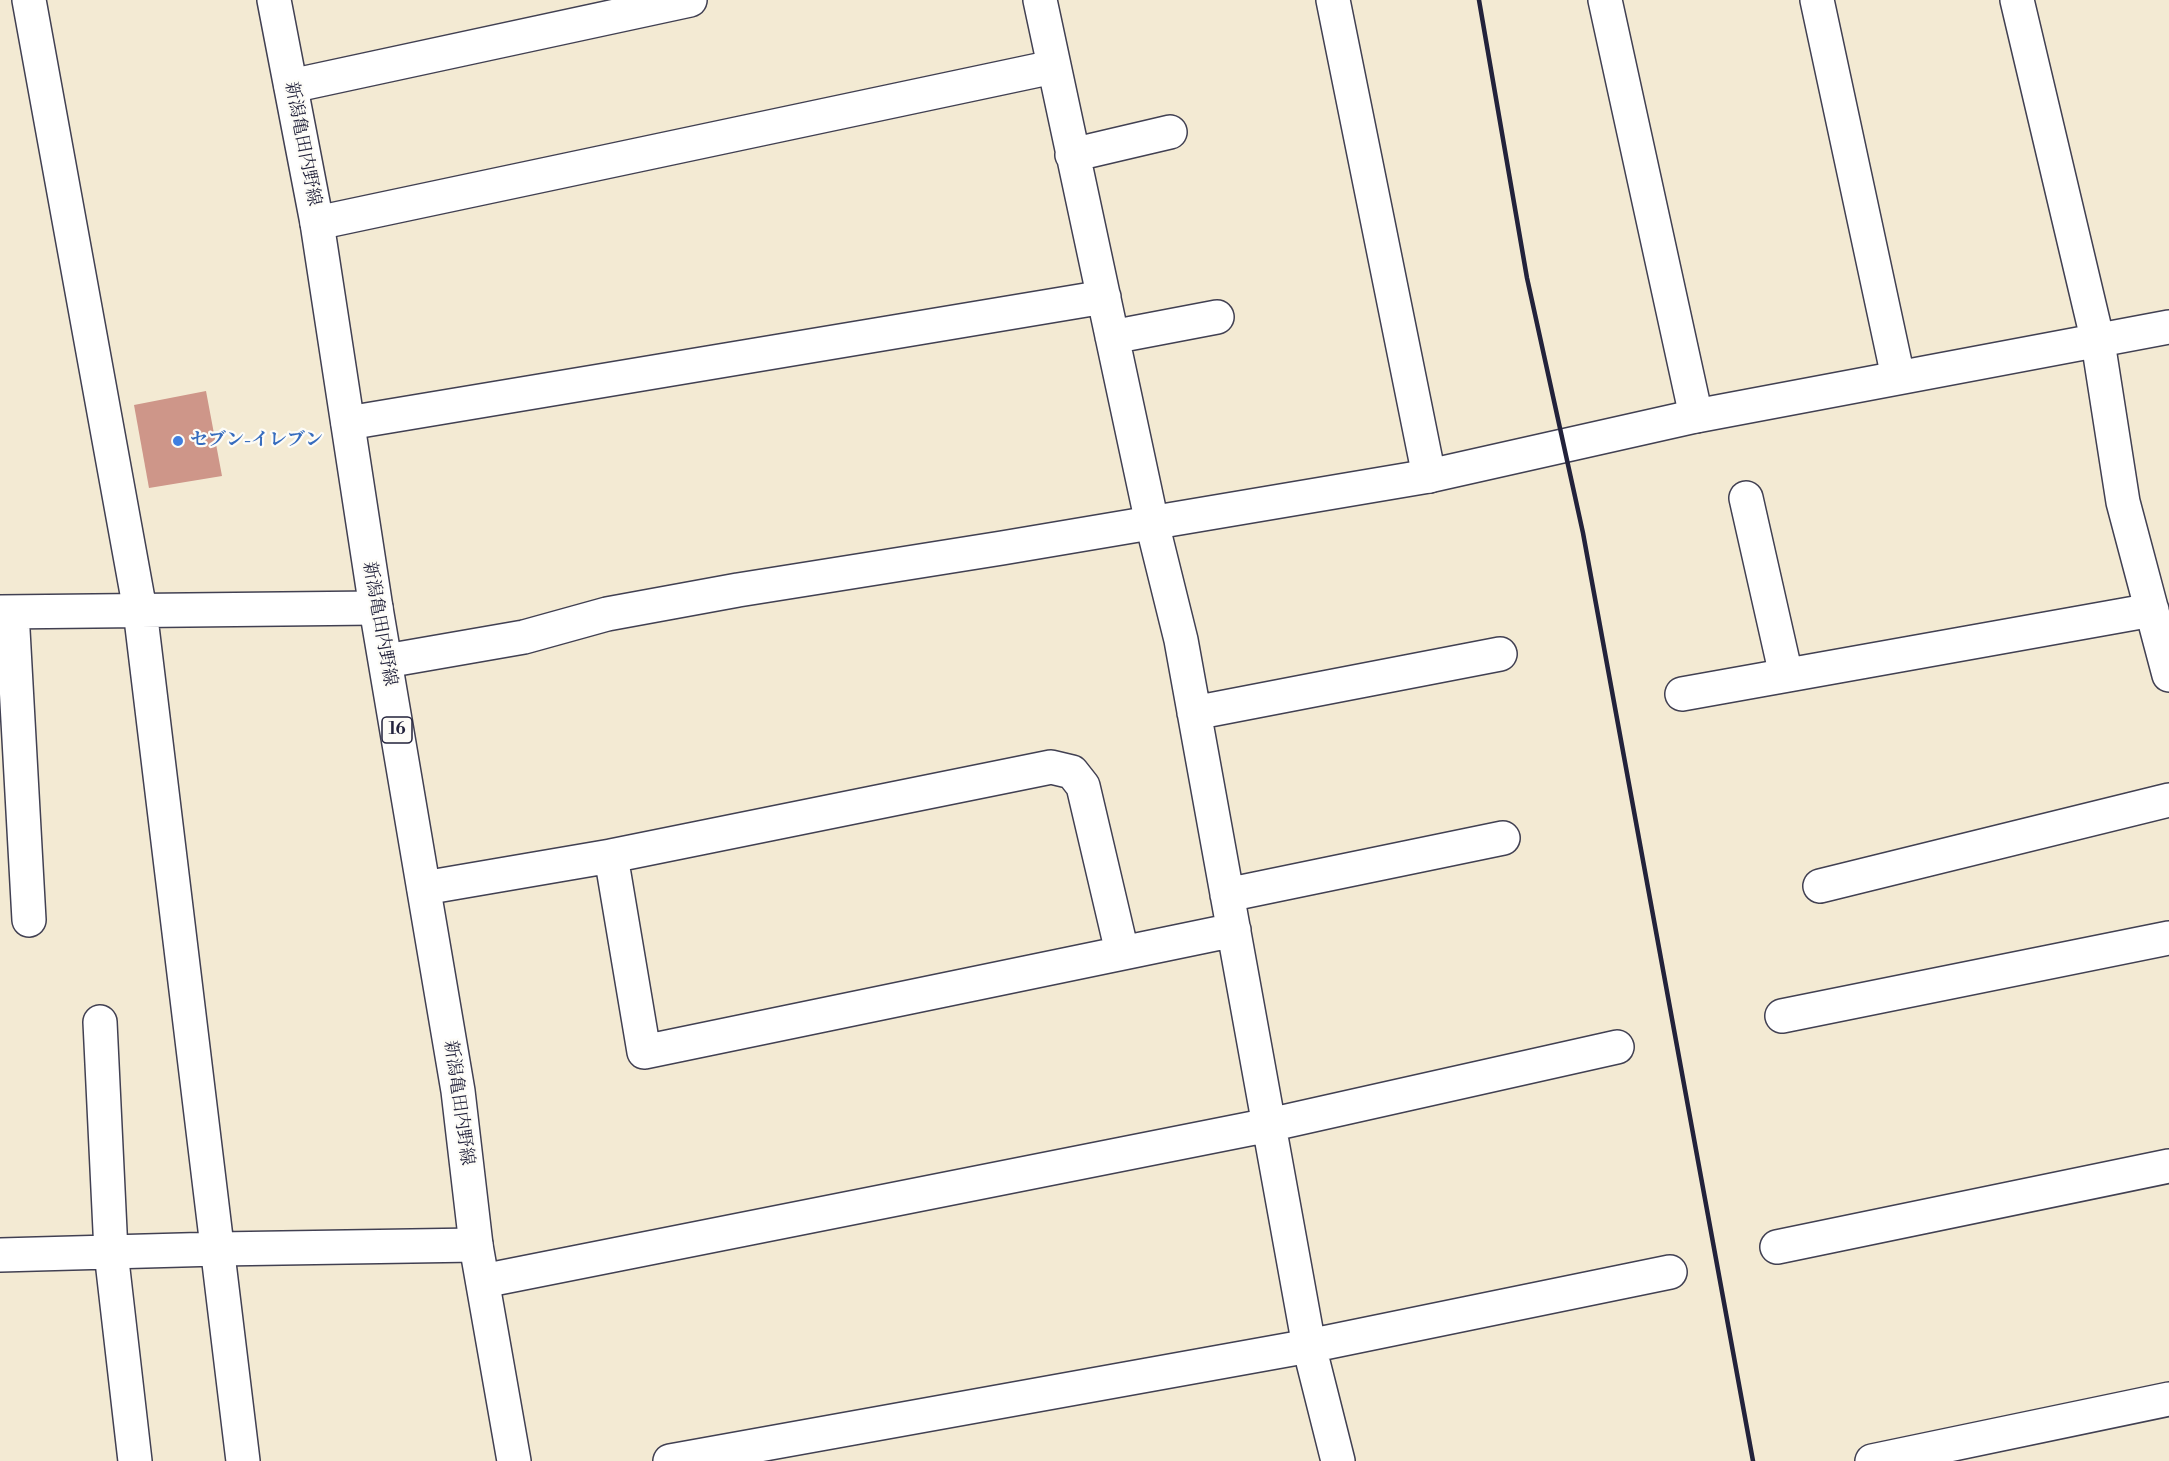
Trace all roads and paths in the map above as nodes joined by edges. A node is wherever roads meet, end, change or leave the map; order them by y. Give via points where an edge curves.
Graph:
1 (29, 0) edge
2 (274, 0) edge
3 (690, 0) edge
4 (1040, 0) edge
5 (1333, 0) edge
6 (1605, 0) edge
7 (1816, 0) edge
8 (2018, 0) edge
9 (1053, 67) junction
10 (291, 86) junction
11 (1170, 132) dead end
12 (1072, 155) junction
13 (317, 223) junction
14 (1104, 297) junction
15 (1217, 317) dead end
16 (2169, 327) edge
17 (1112, 337) junction
18 (2098, 342) junction
19 (1898, 377) junction
20 (1696, 416) junction
21 (348, 423) junction
22 (1429, 476) junction
23 (1746, 498) dead end
24 (1152, 523) junction
25 (376, 608) junction
26 (140, 610) junction
27 (2152, 610) junction
28 (6, 612) edge
29 (1500, 654) dead end
30 (386, 661) junction
31 (1786, 675) junction
32 (2169, 675) edge
33 (1682, 694) dead end
34 (1194, 713) junction
35 (2169, 800) edge
36 (1503, 838) dead end
37 (611, 856) junction
38 (1820, 886) dead end
39 (424, 888) junction
40 (1227, 895) junction
41 (29, 920) dead end
42 (1234, 930) junction
43 (2169, 938) edge
44 (1122, 952) junction
45 (1782, 1016) dead end
46 (100, 1022) dead end
47 (1617, 1047) dead end
48 (1269, 1125) junction
49 (2169, 1166) edge
50 (0, 1243) edge
51 (476, 1245) junction
52 (1777, 1246) dead end
53 (218, 1249) junction
54 (111, 1252) junction
55 (0, 1255) edge
56 (1670, 1272) dead end
57 (483, 1281) junction
58 (1309, 1346) junction
59 (2169, 1399) edge
60 (135, 1461) edge
61 (243, 1461) edge
62 (514, 1461) edge
63 (670, 1461) edge
64 (1338, 1461) edge
65 (1872, 1461) edge

1 - 26 street
2 - 10 street, 新潟亀田内野線 / 16
3 - 10 street
4 - 9 street
5 - 22 street
6 - 20 street
7 - 19 street
8 - 18 street
9 - 12 street
9 - 13 street
10 - 13 street, 新潟亀田内野線 / 16
11 - 12 street
12 - 14 street
13 - 21 street, 新潟亀田内野線 / 16
14 - 17 street
14 - 21 street
15 - 17 street
16 - 18 street
17 - 24 street
18 - 19 street
18 - 27 street via 2122,502
19 - 20 street
20 - 22 street
21 - 25 street, 新潟亀田内野線 / 16
22 - 24 street
23 - 31 street
24 - 30 street via 694,598 607,614 524,637
24 - 34 street
25 - 26 street
25 - 30 street, 新潟亀田内野線 / 16
26 - 28 street
26 - 53 street
27 - 31 street
27 - 32 street
28 - 41 street
29 - 34 street
30 - 39 street, 新潟亀田内野線 / 16
31 - 33 street
34 - 40 street
35 - 38 street
36 - 40 street
37 - 39 street
37 - 44 street via 1051,766 1072,772 1083,786
37 - 44 street via 644,1052
39 - 51 street, 新潟亀田内野線 / 16 via 459,1091
40 - 42 street
42 - 44 street
42 - 48 street
43 - 45 street
46 - 54 street
47 - 48 street
48 - 57 street
48 - 58 street
49 - 52 street
50 - 55 street
51 - 53 street
51 - 57 street, 新潟亀田内野線 / 16
53 - 54 street
53 - 61 street
54 - 55 street
54 - 60 street
56 - 58 street
57 - 62 street, 新潟亀田内野線 / 16
58 - 63 street
58 - 64 street
59 - 65 street

